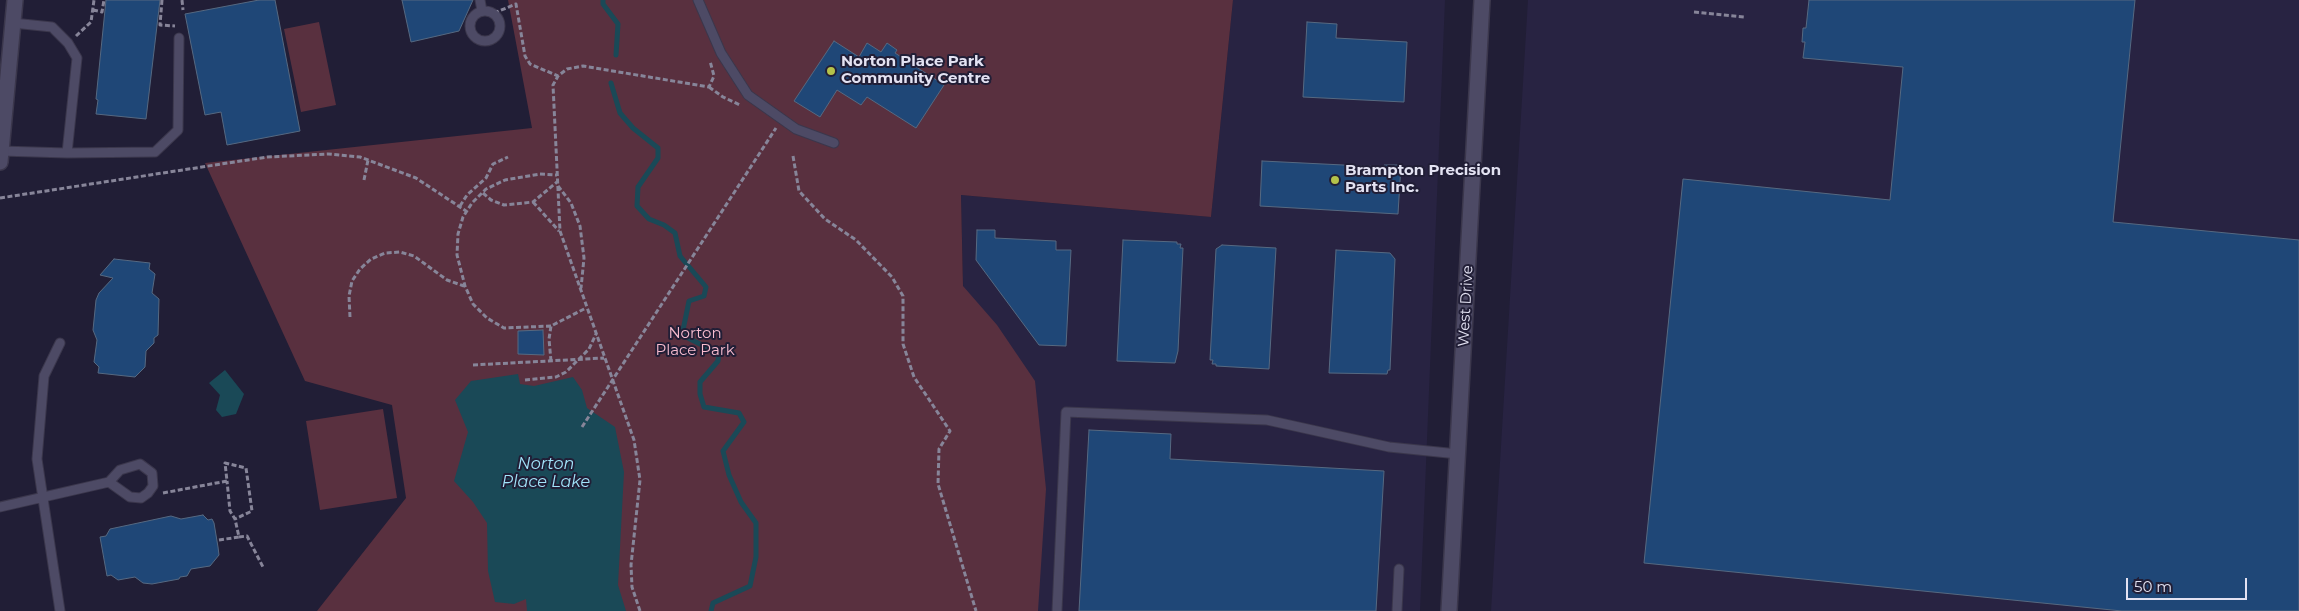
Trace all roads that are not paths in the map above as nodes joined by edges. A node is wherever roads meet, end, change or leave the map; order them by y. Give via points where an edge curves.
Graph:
1 (15, 0) edge
2 (480, 0) edge
3 (698, 0) edge
4 (1482, 0) edge
5 (482, 11) junction
6 (13, 24) junction
7 (179, 38) dead end
8 (2, 118) edge
9 (834, 143) dead end
10 (67, 153) junction
11 (0, 157) edge
12 (60, 343) dead end
13 (1458, 454) junction
14 (109, 482) junction
15 (42, 496) junction
16 (0, 507) edge
17 (1399, 569) dead end
18 (60, 611) edge
19 (1057, 611) edge
20 (1396, 611) edge
21 (1449, 611) edge

1 - 6 street
2 - 5 lane
3 - 9 lane via 721,53 748,95 796,129
4 - 13 street, West Drive
5 - 5 lane via 473,18 471,29 473,35 483,41 494,38 500,29 498,17
6 - 8 street
6 - 10 lane via 52,27 77,58
7 - 10 lane via 178,130 155,152
8 - 11 street
10 - 11 lane
12 - 15 lane via 44,376 37,458
13 - 19 lane via 1388,447 1267,420 1066,412
13 - 21 street, West Drive
14 - 14 lane via 130,497 142,498 152,486 152,473 140,464 120,470
14 - 15 lane
15 - 16 lane
15 - 18 lane
17 - 20 lane

